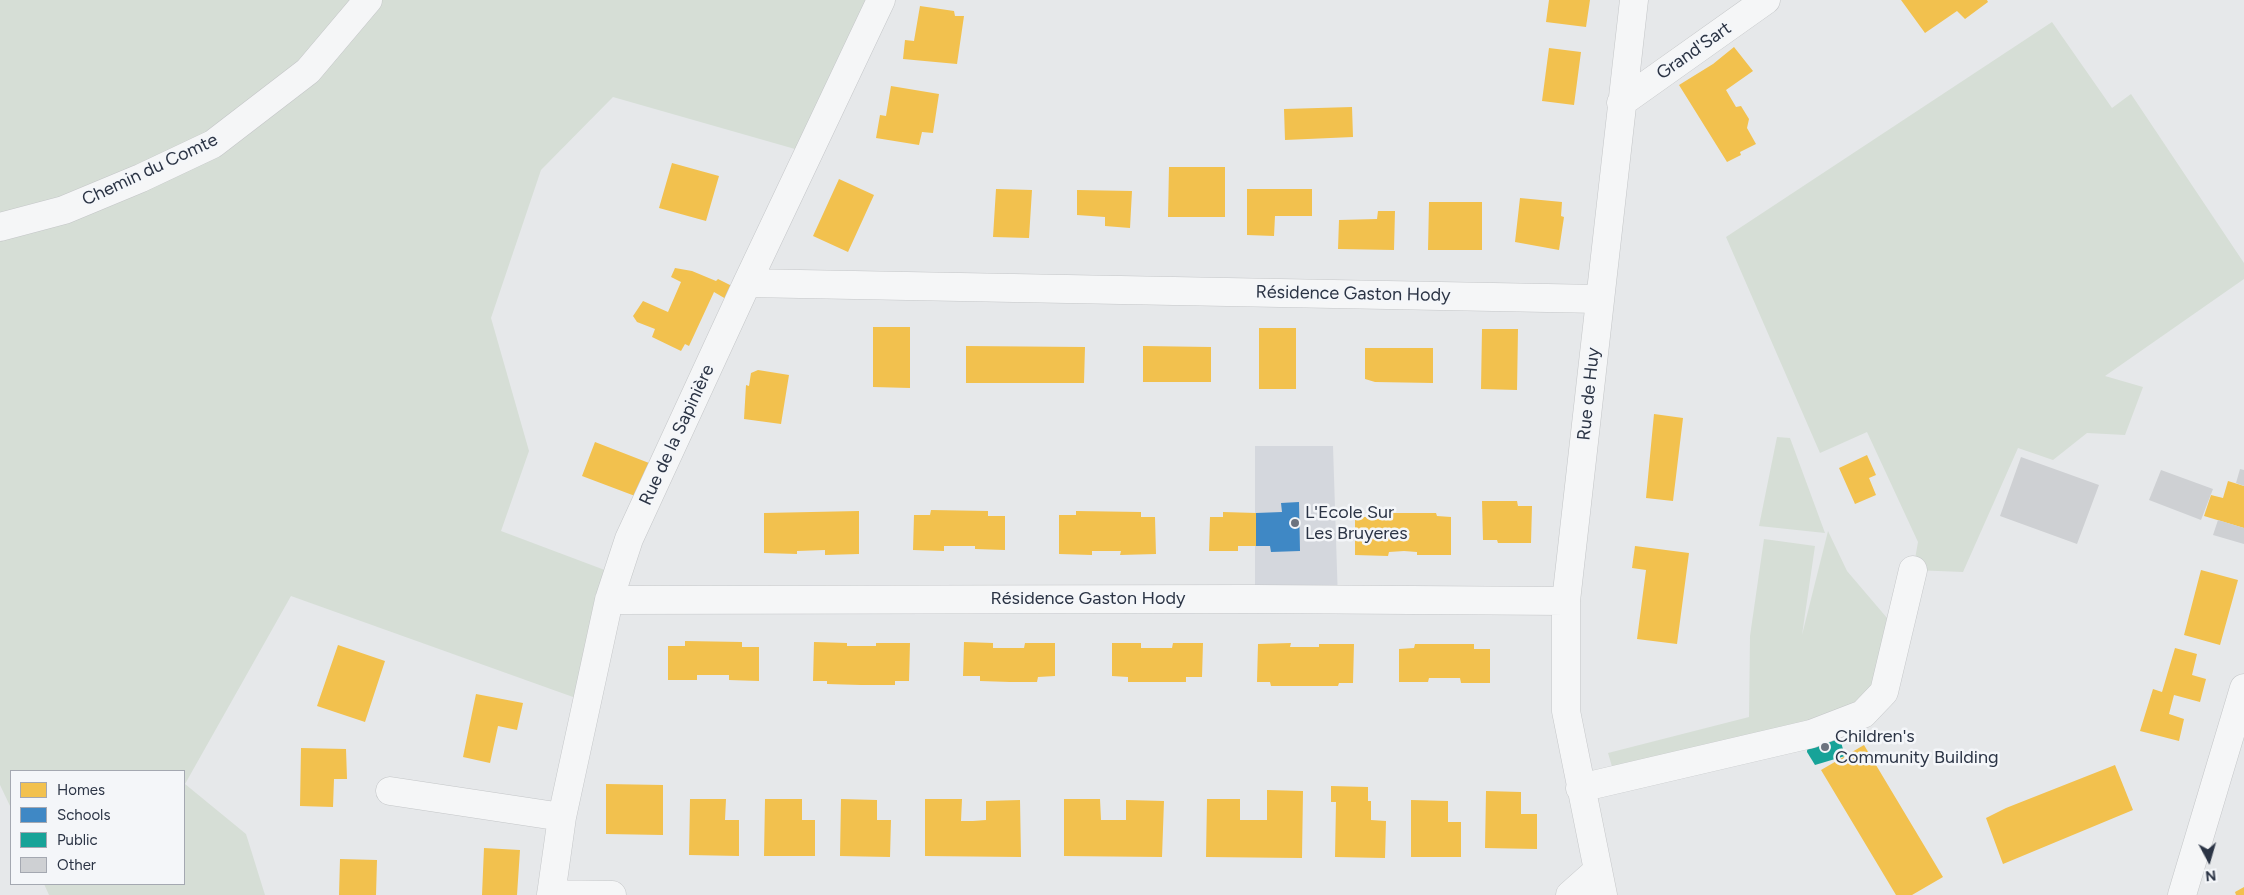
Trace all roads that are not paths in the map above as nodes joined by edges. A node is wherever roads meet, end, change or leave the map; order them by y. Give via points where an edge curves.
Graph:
1 (368, 0) edge
2 (881, 0) edge
3 (1634, 0) edge
4 (1766, 0) edge
5 (1621, 103) junction
6 (0, 227) edge
7 (747, 283) junction
8 (1600, 299) junction
9 (1913, 570) dead end
10 (609, 600) junction
11 (1566, 601) junction
12 (2244, 688) edge
13 (1580, 788) junction
14 (390, 791) dead end
15 (562, 817) junction
16 (1600, 883) edge
17 (551, 894) edge
18 (612, 895) edge
19 (1570, 895) edge
20 (2182, 895) edge

1 - 6 street, Chemin du Comte via 308,71 213,144 64,210
2 - 7 street, Rue de la Sapinière
3 - 5 street, Rue de Huy
4 - 5 street, Grand'Sart
5 - 8 street, Rue de Huy
7 - 8 street, Résidence Gaston Hody
7 - 10 street, Rue de la Sapinière via 629,539
8 - 11 street, Rue de Huy
9 - 13 street via 1884,692 1863,714 1811,734
10 - 11 street, Résidence Gaston Hody
10 - 15 street, Rue de la Sapinière
11 - 13 street, Rue de Huy via 1566,711
12 - 20 street
13 - 16 street, Rue de Huy
14 - 15 street
15 - 17 street, Rue de la Sapinière
16 - 19 street
17 - 18 street

